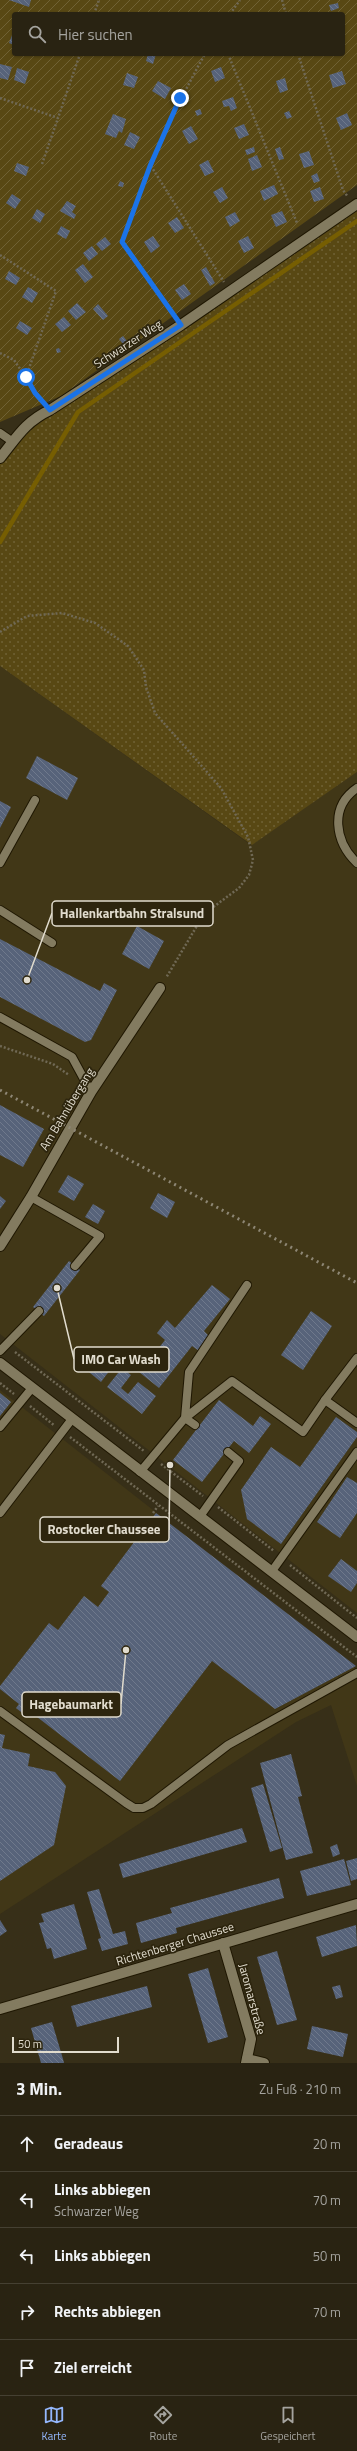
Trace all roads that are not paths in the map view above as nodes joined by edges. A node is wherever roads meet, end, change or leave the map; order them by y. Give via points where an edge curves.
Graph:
1 (355, 205) edge
2 (0, 433) edge
3 (13, 442) junction
4 (0, 458) edge
5 (357, 788) edge
6 (35, 800) dead end
7 (0, 863) edge
8 (357, 863) edge
9 (0, 910) edge
10 (52, 943) dead end
11 (160, 988) road end
12 (0, 1016) edge
13 (91, 1092) junction
14 (31, 1197) junction
15 (0, 1246) edge
16 (75, 1266) dead end
17 (247, 1285) dead end
18 (39, 1311) dead end
19 (2, 1348) edge
20 (357, 1358) edge
21 (0, 1363) edge
22 (32, 1388) junction
23 (326, 1400) junction
24 (186, 1418) junction
25 (72, 1419) junction
26 (357, 1423) edge
27 (195, 1425) dead end
28 (0, 1427) edge
29 (228, 1452) dead end
30 (357, 1452) edge
31 (140, 1472) junction
32 (0, 1513) edge
33 (201, 1515) junction
34 (272, 1571) junction
35 (357, 1637) edge
36 (357, 1673) edge
37 (0, 1711) edge
38 (357, 1904) edge
39 (223, 1943) junction
40 (0, 2008) edge
41 (246, 2061) edge
42 (264, 2063) edge

1 - 3 street, Schwarzer Weg via 181,325 24,426
2 - 3 lane
3 - 4 street, Schwarzer Weg
5 - 8 lane via 342,805 338,823 342,843
6 - 7 lane
9 - 10 lane
11 - 13 street, Am Bahnübergang
12 - 13 lane via 72,1057
13 - 14 street, Am Bahnübergang
14 - 15 street, Am Bahnübergang
14 - 16 lane via 100,1236
17 - 24 lane via 188,1372
18 - 19 lane
20 - 23 lane
21 - 22 street
22 - 25 street
22 - 28 lane
23 - 24 lane via 303,1432 232,1381
23 - 26 lane
24 - 27 lane
24 - 31 lane
25 - 31 street
25 - 32 lane
29 - 33 lane via 239,1461
30 - 34 lane
31 - 33 street
33 - 34 street
34 - 35 street
36 - 37 lane via 228,1745 179,1784 143,1808 134,1808 126,1803
38 - 39 street, Richtenberger Chaussee
39 - 40 street, Richtenberger Chaussee
39 - 41 street, Jaromarstraße via 251,2039
41 - 42 street

